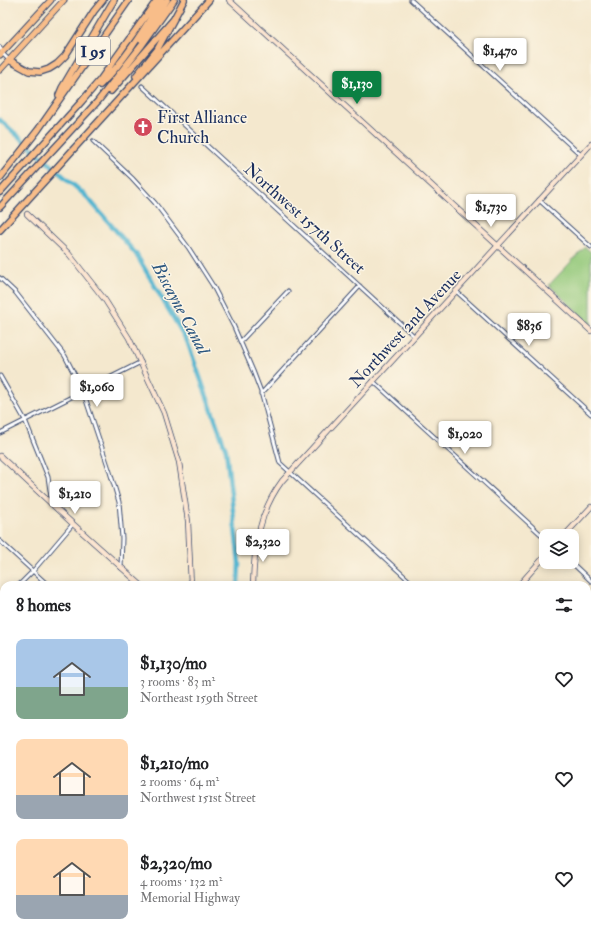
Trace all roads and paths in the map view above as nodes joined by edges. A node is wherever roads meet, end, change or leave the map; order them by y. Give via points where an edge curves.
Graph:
1 (51, 0) edge
2 (64, 0) edge
3 (103, 0) edge
4 (114, 0) edge
5 (128, 0) edge
6 (157, 0) edge
7 (162, 0) edge
8 (167, 0) edge
9 (174, 0) edge
10 (184, 0) edge
11 (209, 0) edge
12 (229, 0) edge
13 (411, 0) edge
14 (161, 11) junction
15 (173, 20) junction
16 (0, 47) edge
17 (1, 54) edge
18 (9, 60) junction
19 (0, 70) edge
20 (142, 86) dead end
21 (58, 101) junction
22 (82, 101) junction
23 (84, 137) junction
24 (93, 141) dead end
25 (591, 144) edge
26 (52, 153) junction
27 (581, 155) junction
28 (0, 178) edge
29 (0, 192) edge
30 (539, 200) junction
31 (0, 208) edge
32 (27, 214) dead end
33 (0, 230) edge
34 (498, 246) junction
35 (591, 247) edge
36 (0, 278) edge
37 (360, 286) junction
38 (288, 291) dead end
39 (456, 291) junction
40 (591, 331) edge
41 (414, 336) junction
42 (240, 341) junction
43 (141, 362) junction
44 (0, 376) edge
45 (373, 381) junction
46 (83, 391) junction
47 (261, 394) junction
48 (591, 414) edge
49 (26, 420) junction
50 (0, 433) edge
51 (0, 456) edge
52 (290, 472) junction
53 (52, 504) junction
54 (591, 506) edge
55 (73, 524) junction
56 (570, 529) edge
57 (539, 533) edge
58 (0, 541) edge
59 (539, 563) edge
60 (122, 568) junction
61 (579, 569) edge
62 (33, 571) junction
63 (591, 580) edge
64 (23, 581) edge
65 (44, 581) edge
66 (136, 581) edge
67 (191, 581) edge
68 (253, 581) edge
69 (410, 581) edge
70 (523, 581) edge

1 - 17 main road
2 - 18 main road
3 - 18 highway via 65,56 53,66 40,72 29,71
4 - 21 highway via 62,88
5 - 21 highway, I 95
6 - 22 highway
7 - 14 highway
8 - 14 highway
9 - 14 highway
10 - 15 highway
11 - 23 highway
12 - 34 street
13 - 27 street
14 - 22 highway via 108,76
14 - 26 highway via 119,75
15 - 23 highway via 157,50
15 - 26 highway via 99,105
16 - 17 street
17 - 18 street
18 - 19 main road
20 - 37 street, Northwest 157th Street
21 - 28 highway, I 95
22 - 29 highway
23 - 33 highway
24 - 42 street via 144,191 178,234 217,292
25 - 27 street, Northwest 2nd Avenue
26 - 31 highway
27 - 30 street, Northwest 2nd Avenue
30 - 34 street, Northwest 2nd Avenue
30 - 35 street
32 - 43 street via 69,254 101,294
34 - 39 street, Northwest 2nd Avenue
34 - 40 street
36 - 46 street via 16,293 65,356
37 - 41 street, Northwest 157th Street
37 - 47 street
38 - 42 street
39 - 41 street, Northwest 2nd Avenue
39 - 48 street
41 - 45 street, Northwest 2nd Avenue
42 - 47 street
43 - 46 street
43 - 67 street via 164,414 179,462 188,521
44 - 49 street
45 - 52 street, Northwest 2nd Avenue
45 - 57 street
46 - 49 street
46 - 60 street via 119,502
47 - 52 street via 278,458
49 - 50 street
49 - 53 street via 48,477
51 - 53 street
52 - 68 street, Northwest 2nd Avenue via 266,509 257,540
52 - 69 street
53 - 55 street
54 - 56 street
55 - 60 street
55 - 62 street
58 - 62 street
59 - 70 street
60 - 66 street
61 - 63 street
62 - 64 street
62 - 65 street

